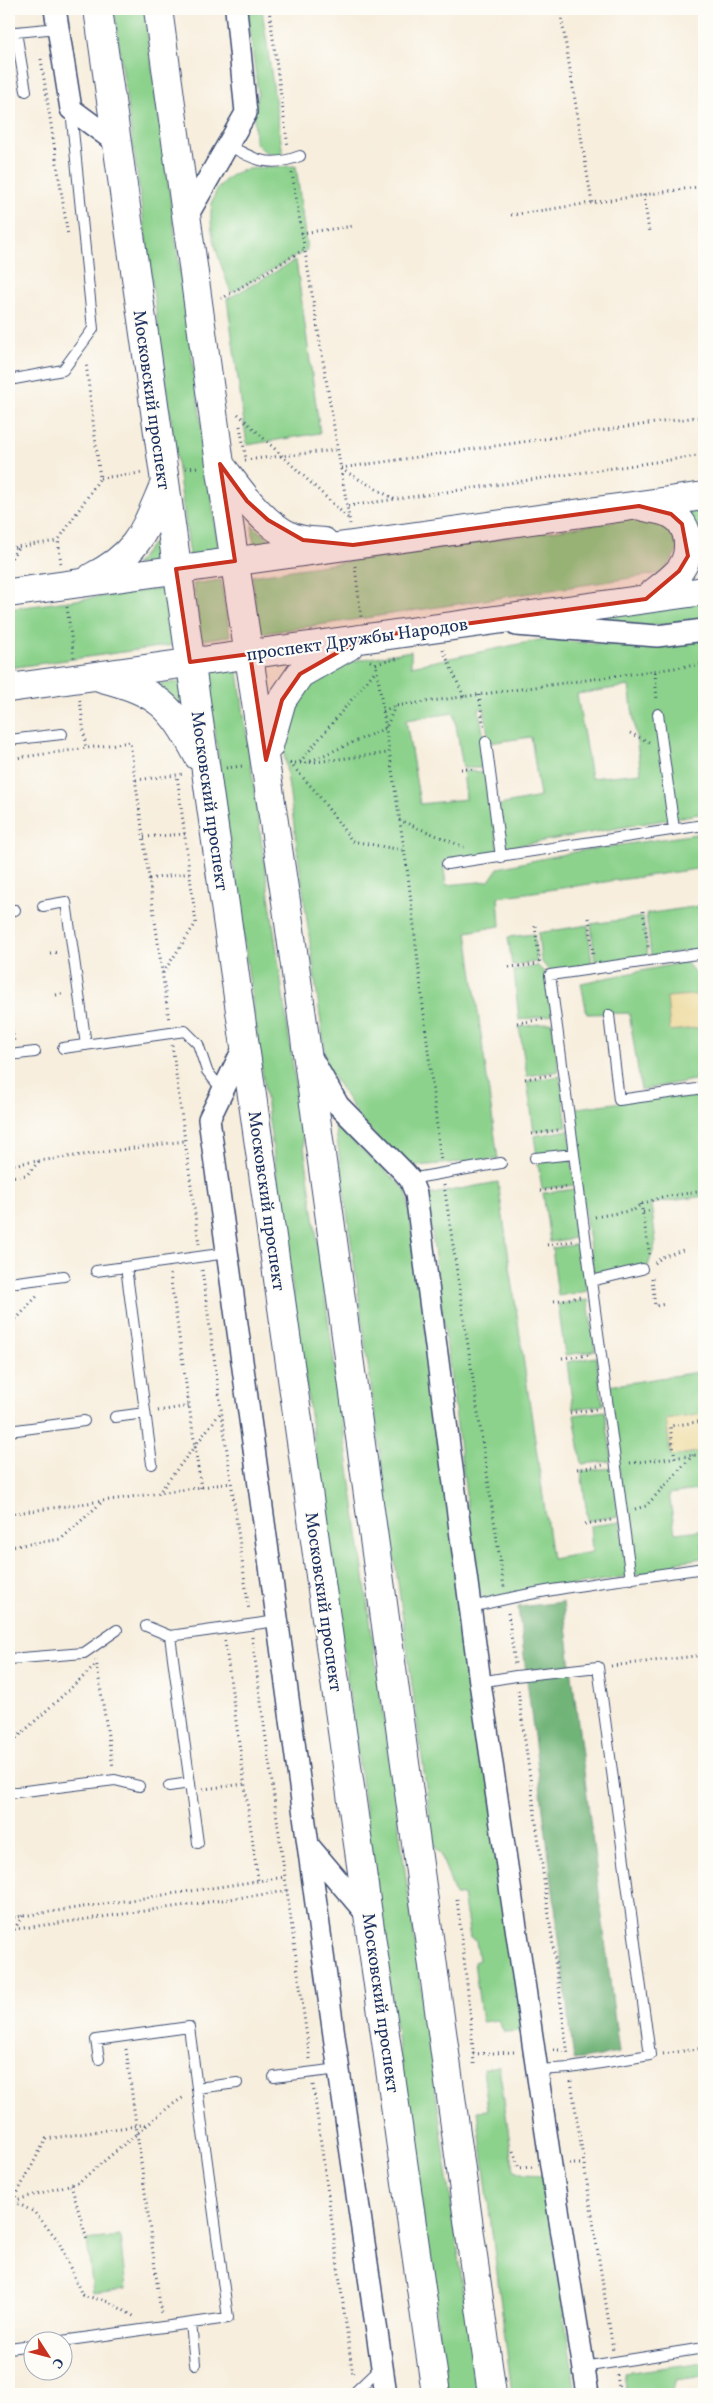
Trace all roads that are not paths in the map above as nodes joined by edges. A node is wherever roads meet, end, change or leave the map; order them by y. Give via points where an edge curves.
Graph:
1 (98, 9) edge
2 (158, 9) edge
3 (236, 9) edge
4 (57, 18) edge
5 (26, 91) dead end
6 (71, 109) junction
7 (117, 143) junction
8 (228, 145) junction
9 (300, 156) dead end
10 (187, 216) junction
11 (9, 380) edge
12 (229, 463) junction
13 (163, 476) junction
14 (704, 496) edge
15 (639, 506) junction
16 (352, 537) junction
17 (235, 561) junction
18 (176, 570) junction
19 (70, 585) junction
20 (704, 590) edge
21 (9, 593) edge
22 (646, 599) junction
23 (479, 622) junction
24 (704, 630) edge
25 (363, 639) junction
26 (250, 654) junction
27 (190, 662) junction
28 (82, 676) junction
29 (9, 688) edge
30 (658, 714) road end
31 (62, 734) dead end
32 (9, 740) edge
33 (486, 742) road end
34 (258, 763) junction
35 (203, 771) junction
36 (704, 825) edge
37 (674, 830) junction
38 (496, 858) junction
39 (447, 864) dead end
40 (43, 906) dead end
41 (704, 953) edge
42 (609, 1015) dead end
43 (86, 1045) junction
44 (245, 1045) junction
45 (63, 1048) dead end
46 (306, 1049) junction
47 (35, 1052) dead end
48 (12, 1054) edge
49 (704, 1088) edge
50 (223, 1091) junction
51 (574, 1154) junction
52 (535, 1158) dead end
53 (501, 1163) dead end
54 (410, 1179) junction
55 (227, 1253) junction
56 (126, 1267) junction
57 (642, 1269) road end
58 (96, 1271) dead end
59 (59, 1276) road end
60 (591, 1281) junction
61 (9, 1283) edge
62 (145, 1413) junction
63 (115, 1417) dead end
64 (84, 1422) dead end
65 (9, 1431) edge
66 (152, 1464) dead end
67 (704, 1568) edge
68 (631, 1579) junction
69 (472, 1607) junction
70 (277, 1621) junction
71 (146, 1626) dead end
72 (117, 1630) dead end
73 (170, 1636) junction
74 (9, 1659) edge
75 (480, 1682) junction
76 (139, 1786) dead end
77 (169, 1786) dead end
78 (191, 1787) junction
79 (9, 1793) edge
80 (198, 1843) dead end
81 (308, 1845) junction
82 (369, 1917) junction
83 (99, 2058) dead end
84 (339, 2070) junction
85 (538, 2070) junction
86 (274, 2078) dead end
87 (237, 2083) dead end
88 (197, 2088) junction
89 (191, 2323) junction
90 (72, 2340) edge
91 (22, 2346) edge
92 (9, 2348) edge
93 (704, 2348) edge
94 (195, 2364) dead end
95 (383, 2364) junction
96 (583, 2366) junction
97 (354, 2393) edge
98 (386, 2394) edge
99 (436, 2394) edge
100 (492, 2394) edge
101 (588, 2394) edge

1 - 7 main road, Московский проспект
2 - 10 main road
3 - 8 street via 246,113
4 - 5 lane via 37,30 16,32
4 - 6 street
6 - 7 street
6 - 11 lane via 93,329 63,370
7 - 13 main road, Московский проспект
8 - 9 lane via 259,161 290,160
8 - 10 street
10 - 12 main road via 198,316
12 - 16 main road via 248,501 289,535 303,540
12 - 17 main road
13 - 18 main road, Московский проспект
13 - 19 main road via 135,546 115,566
14 - 15 main road
15 - 16 main road
15 - 22 main road via 671,514 682,524 688,540 688,556 679,570
16 - 17 main road
17 - 18 main road
17 - 26 main road
18 - 19 main road
18 - 27 main road, Московский проспект
19 - 21 main road
20 - 22 main road, проспект Дружбы Народов
22 - 23 main road, проспект Дружбы Народов
23 - 24 street via 657,636
23 - 25 main road, проспект Дружбы Народов
25 - 26 main road, проспект Дружбы Народов
25 - 34 main road via 300,674 282,700
26 - 27 main road, проспект Дружбы Народов
26 - 34 main road
27 - 28 main road, проспект Дружбы Народов
27 - 35 main road, Московский проспект
28 - 29 main road, проспект Дружбы Народов
28 - 35 main road via 132,686 150,695 172,713
30 - 37 lane
31 - 32 lane
33 - 38 lane
34 - 46 main road
35 - 44 main road, Московский проспект
36 - 37 lane
37 - 38 lane
38 - 39 lane
40 - 43 lane via 66,902
41 - 51 lane via 550,975
42 - 49 lane via 619,1100
43 - 45 lane
43 - 50 lane via 185,1031 198,1044 207,1071
44 - 50 street
44 - 82 main road, Московский проспект
46 - 54 street via 338,1105
46 - 100 main road
47 - 48 lane
50 - 55 street via 209,1119
51 - 52 lane
51 - 60 lane
53 - 54 lane
54 - 69 street via 420,1216
55 - 56 lane
55 - 70 street
56 - 58 lane
56 - 62 lane
57 - 60 lane
59 - 61 lane
60 - 68 lane
62 - 63 lane
62 - 66 lane
64 - 65 lane
67 - 68 lane
68 - 69 lane via 593,1582
69 - 75 street
70 - 73 lane
70 - 81 street
71 - 73 lane
72 - 74 lane via 84,1653
73 - 78 lane
75 - 85 street
75 - 85 lane via 598,1667 650,2055
76 - 79 lane via 115,1780
77 - 78 lane
78 - 80 lane
81 - 82 street
81 - 84 street
82 - 99 main road, Московский проспект
83 - 88 lane via 96,2040 189,2027
84 - 86 lane
84 - 95 street
85 - 96 street
87 - 88 lane
88 - 89 lane via 228,2318
89 - 90 lane
89 - 94 lane
91 - 92 lane
93 - 96 lane
95 - 97 lane
95 - 98 street
96 - 101 street

